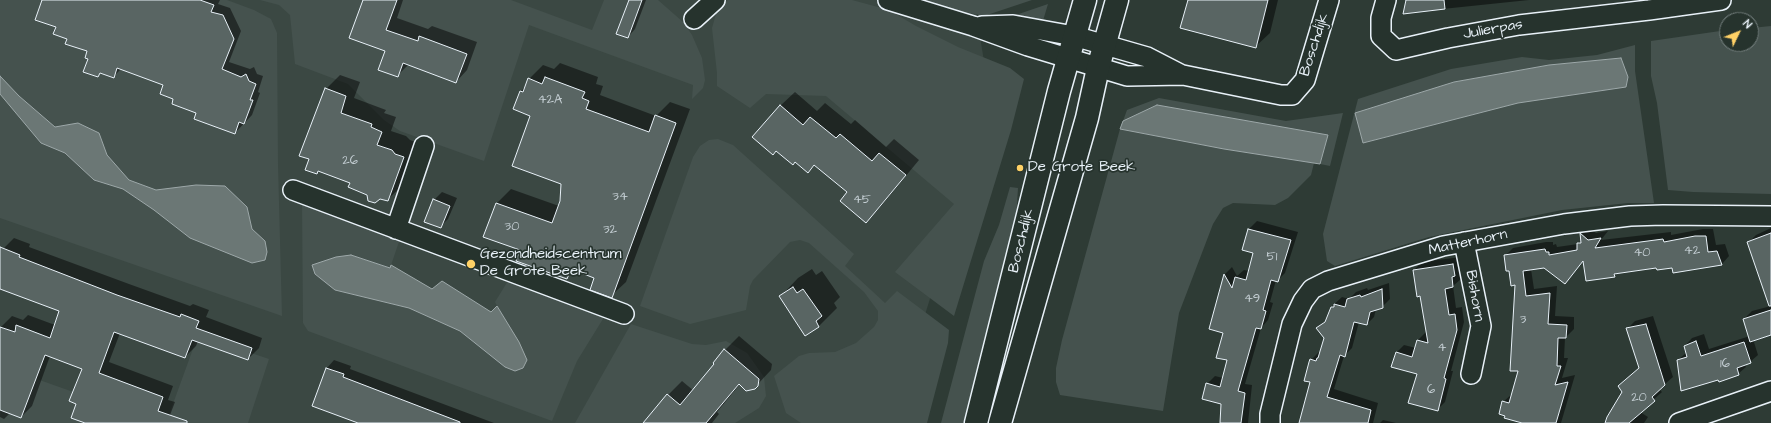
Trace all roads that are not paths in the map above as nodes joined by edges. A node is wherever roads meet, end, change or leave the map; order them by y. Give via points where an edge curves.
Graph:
1 (715, 0) edge
2 (888, 0) edge
3 (1085, 0) edge
4 (1117, 0) edge
5 (1329, 0) edge
6 (1386, 0) edge
7 (1720, 0) edge
8 (1650, 5) edge
9 (694, 19) dead end
10 (973, 26) junction
11 (1074, 36) junction
12 (1105, 44) junction
13 (1068, 58) junction
14 (1098, 68) junction
15 (1183, 75) junction
16 (424, 146) dead end
17 (293, 190) dead end
18 (1771, 216) edge
19 (396, 229) junction
20 (1464, 242) junction
21 (624, 314) dead end
22 (1471, 374) dead end
23 (1771, 391) edge
24 (976, 423) edge
25 (1000, 423) edge
26 (1270, 423) edge
27 (1678, 423) edge

1 - 9 street
2 - 10 street, Boschdijk
3 - 11 main road, Boschdijk
4 - 12 main road, Boschdijk
5 - 15 street, Boschdijk via 1305,80 1292,95
6 - 8 street, Julierpas via 1381,18 1381,36 1396,50 1519,25
7 - 8 street
10 - 11 street, Boschdijk via 1013,25
10 - 13 street, Boschdijk
11 - 12 street, Boschdijk
11 - 13 main road, Boschdijk
12 - 14 main road, Boschdijk
12 - 15 street, Boschdijk via 1147,57
13 - 14 street, Boschdijk
13 - 24 main road, Boschdijk
14 - 15 street, Boschdijk via 1127,76
14 - 25 main road, Boschdijk via 1087,118
16 - 19 street
17 - 19 street
18 - 20 street, Matterhorn via 1630,216 1564,224
19 - 21 street
20 - 22 street, Bishorn via 1481,326
20 - 26 street, Matterhorn via 1328,281 1312,289 1292,324
23 - 27 street

